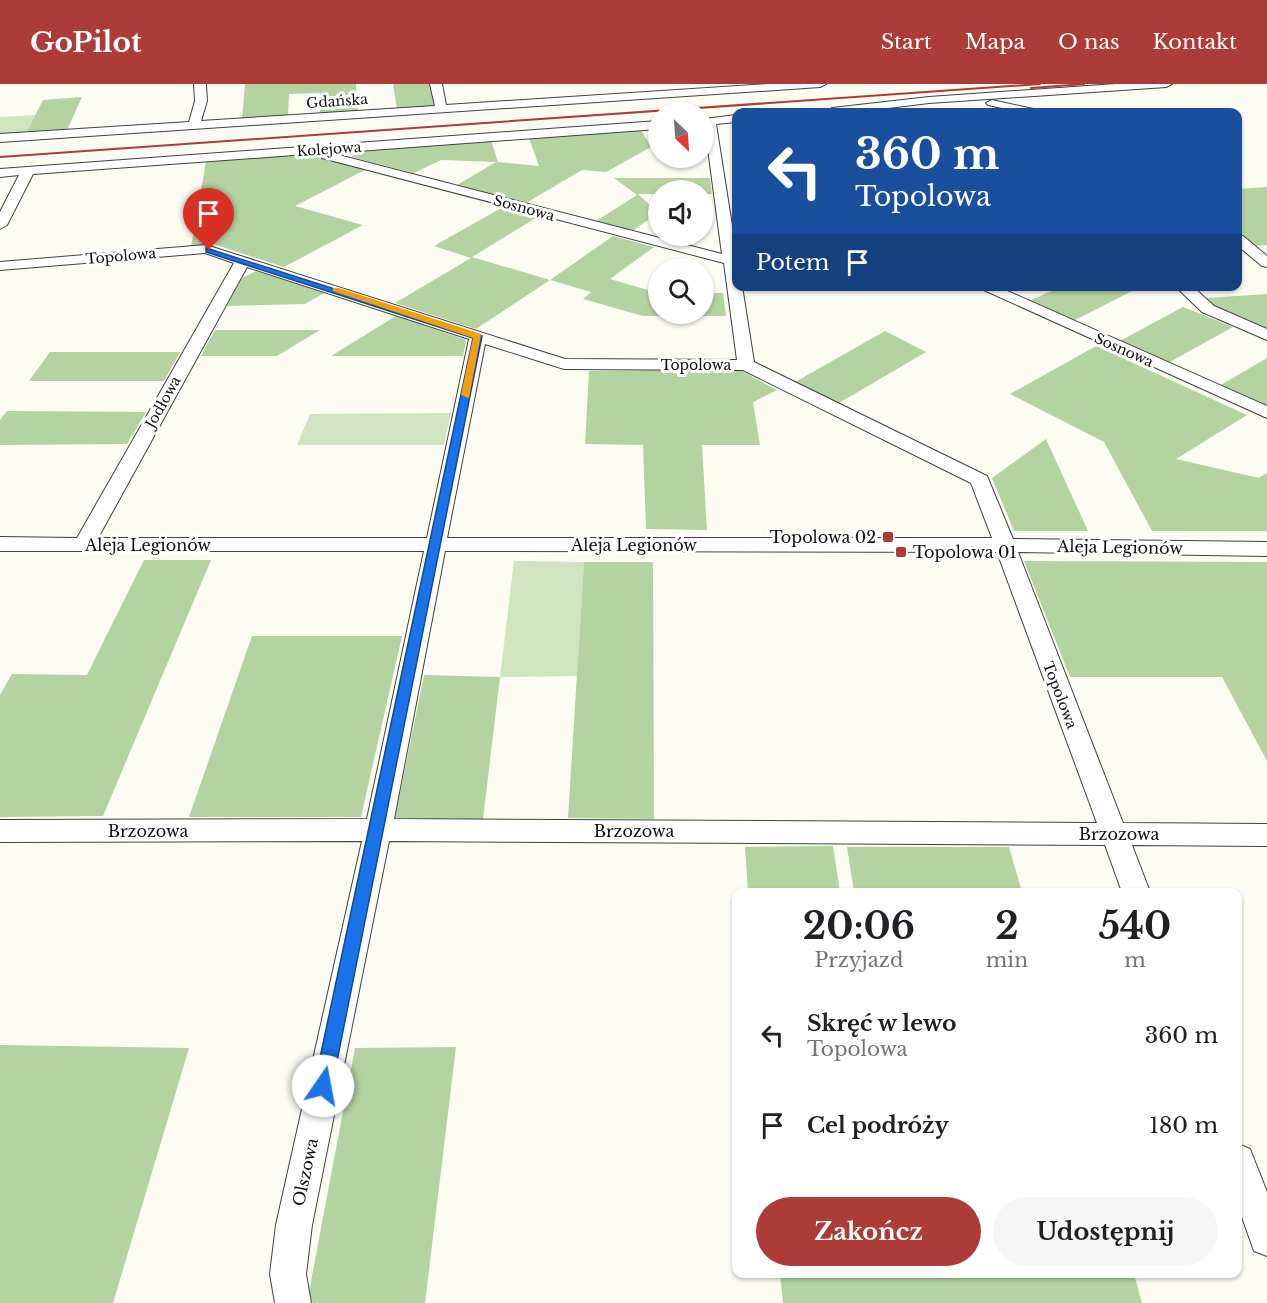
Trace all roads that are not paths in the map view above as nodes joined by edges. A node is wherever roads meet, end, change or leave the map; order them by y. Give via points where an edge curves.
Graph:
1 (200, 84) edge
2 (436, 84) edge
3 (594, 84) edge
4 (820, 84) edge
5 (1166, 84) edge
6 (601, 98) junction
7 (990, 104) edge
8 (911, 108) edge
9 (1012, 108) edge
10 (441, 109) junction
11 (732, 119) edge
12 (714, 121) edge
13 (194, 126) junction
14 (648, 126) edge
15 (0, 138) edge
16 (714, 144) edge
17 (313, 151) junction
18 (28, 171) junction
19 (0, 173) edge
20 (0, 225) edge
21 (1242, 242) edge
22 (732, 252) edge
23 (243, 260) junction
24 (732, 260) edge
25 (1267, 263) edge
26 (0, 266) edge
27 (737, 291) edge
28 (993, 291) edge
29 (1188, 291) edge
30 (1267, 335) edge
31 (478, 336) junction
32 (746, 365) junction
33 (1267, 413) edge
34 (0, 544) edge
35 (82, 545) junction
36 (435, 545) junction
37 (1003, 545) junction
38 (1267, 549) edge
39 (378, 830) junction
40 (0, 831) edge
41 (1114, 834) junction
42 (1267, 835) edge
43 (1134, 888) edge
44 (1242, 1172) edge
45 (1267, 1238) edge
46 (293, 1303) edge

1 - 13 street via 201,101
2 - 10 street
3 - 6 street
4 - 6 street, Gdańska
5 - 7 street
6 - 10 street, Gdańska
7 - 8 street
7 - 9 street
10 - 13 street, Gdańska
11 - 12 street
13 - 15 street, Gdańska
14 - 17 street, Kolejowa
16 - 22 street via 721,165
17 - 18 street, Kolejowa
17 - 24 street, Sosnowa
18 - 19 street, Kolejowa
18 - 20 street
21 - 25 street
23 - 26 street, Topolowa via 206,249
23 - 31 street, Topolowa
23 - 35 street, Jodłowa
27 - 32 street
28 - 33 street, Sosnowa
29 - 30 street via 1208,309
31 - 32 street, Topolowa via 564,364
31 - 36 street, Olszowa
32 - 37 street, Topolowa via 980,480
34 - 35 street, Aleja Legionów
35 - 36 street, Aleja Legionów
36 - 37 street, Aleja Legionów
36 - 39 street, Olszowa
37 - 38 street, Aleja Legionów
37 - 41 street, Topolowa
39 - 40 street, Brzozowa
39 - 41 street, Brzozowa
39 - 46 street, Olszowa via 294,1225 288,1280
41 - 42 street, Brzozowa
41 - 43 street, Topolowa
44 - 45 street

